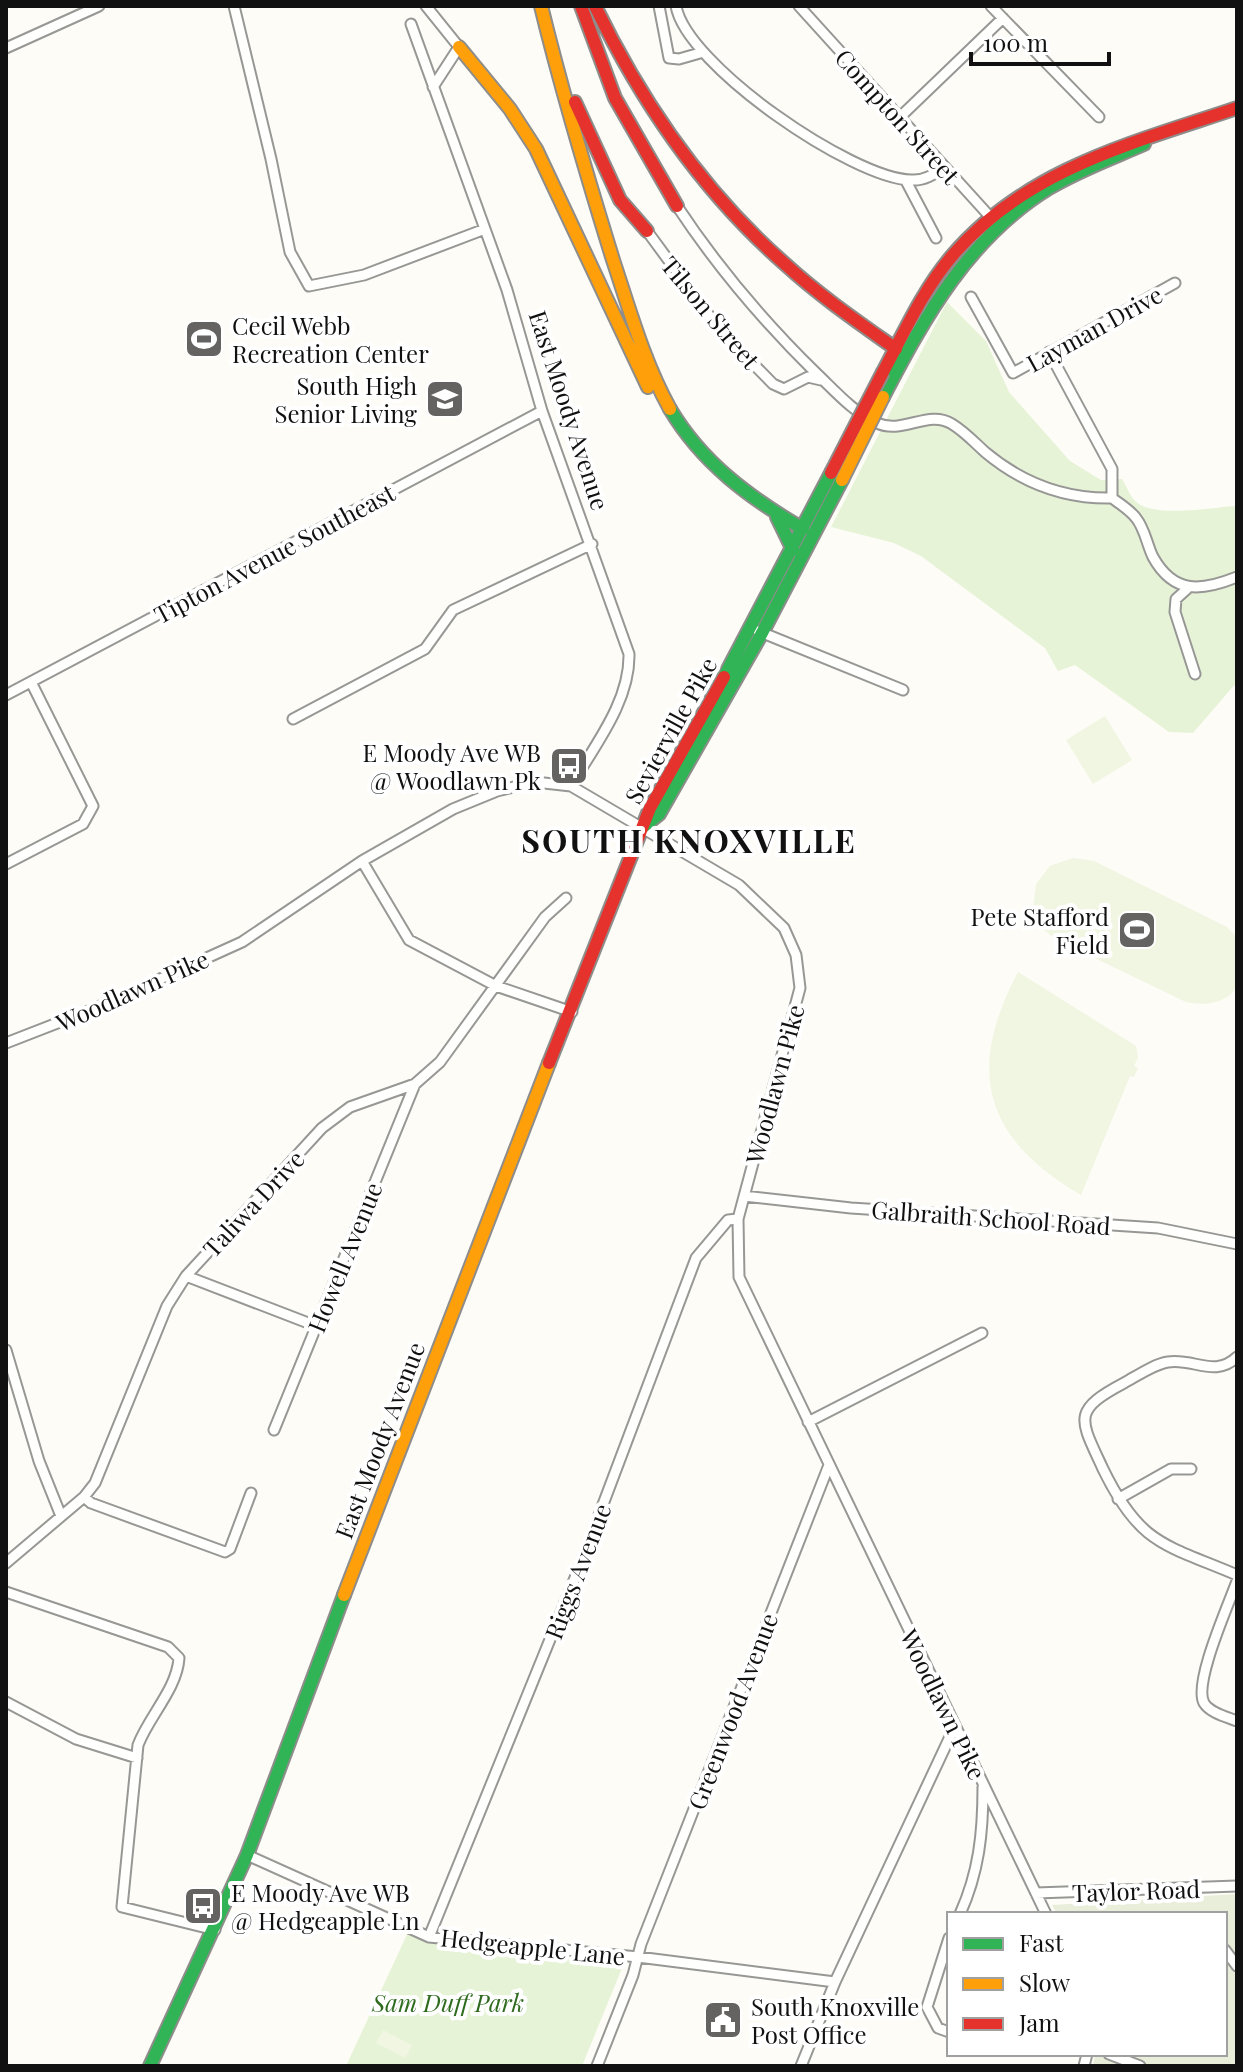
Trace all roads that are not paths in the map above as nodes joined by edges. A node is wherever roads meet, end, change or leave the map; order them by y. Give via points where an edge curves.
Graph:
1 (99, 6) edge
2 (234, 6) edge
3 (426, 6) edge
4 (541, 6) edge
5 (581, 6) edge
6 (595, 6) edge
7 (659, 6) edge
8 (676, 6) edge
9 (799, 6) edge
10 (991, 6) edge
11 (1003, 18) junction
12 (411, 24) dead end
13 (459, 47) junction
14 (6, 48) edge
15 (700, 53) junction
16 (433, 87) junction
17 (1237, 108) edge
18 (900, 117) junction
19 (1099, 117) dead end
20 (1165, 133) junction
21 (944, 167) junction
22 (906, 181) junction
23 (677, 206) joint
24 (993, 221) junction
25 (485, 229) junction
26 (647, 231) joint
27 (936, 238) dead end
28 (1175, 283) dead end
29 (971, 297) dead end
30 (900, 352) junction
31 (1049, 352) junction
32 (801, 358) junction
33 (802, 379) junction
34 (824, 382) junction
35 (542, 411) junction
36 (679, 425) junction
37 (836, 477) junction
38 (1112, 498) junction
39 (764, 505) junction
40 (808, 532) junction
41 (592, 544) junction
42 (793, 550) junction
43 (1237, 577) edge
44 (1187, 589) junction
45 (756, 630) junction
46 (1195, 674) dead end
47 (31, 682) junction
48 (903, 690) dead end
49 (6, 695) edge
50 (293, 719) dead end
51 (571, 786) junction
52 (643, 827) junction
53 (362, 861) junction
54 (6, 864) edge
55 (566, 898) dead end
56 (496, 986) junction
57 (572, 1012) junction
58 (6, 1043) edge
59 (415, 1084) junction
60 (744, 1196) junction
61 (738, 1219) junction
62 (1237, 1244) edge
63 (186, 1276) junction
64 (316, 1326) junction
65 (982, 1333) dead end
66 (6, 1350) edge
67 (1237, 1357) edge
68 (9, 1366) edge
69 (808, 1422) junction
70 (274, 1430) dead end
71 (829, 1465) junction
72 (1191, 1469) dead end
73 (251, 1493) dead end
74 (84, 1497) junction
75 (1118, 1499) junction
76 (61, 1516) junction
77 (6, 1563) edge
78 (1237, 1575) edge
79 (1237, 1581) edge
80 (6, 1592) edge
81 (6, 1702) edge
82 (1237, 1721) edge
83 (955, 1726) junction
84 (137, 1758) junction
85 (983, 1784) junction
86 (247, 1855) junction
87 (1237, 1886) edge
88 (1036, 1893) junction
89 (961, 1912) edge
90 (1045, 1912) edge
91 (215, 1930) junction
92 (429, 1937) junction
93 (947, 1944) edge
94 (638, 1957) junction
95 (835, 1982) junction
96 (947, 2031) edge
97 (1114, 2056) edge
98 (150, 2066) edge
99 (597, 2066) edge
100 (801, 2066) edge
101 (1140, 2066) edge

1 - 14 street
2 - 25 street via 290,252 309,286 364,275
3 - 13 street
4 - 26 main road via 587,134 620,200
4 - 36 main road via 576,144 641,345
5 - 23 main road via 615,98
6 - 30 main road via 628,69 705,180 794,272
7 - 15 street via 669,58
8 - 15 street
9 - 18 street, Compton Street
10 - 11 street
11 - 18 street
11 - 19 street
12 - 16 street, East Moody Avenue
13 - 16 street
13 - 36 main road via 524,128 632,360 660,406
15 - 22 street via 805,135
16 - 25 street, East Moody Avenue
17 - 20 main road, Sevierville Pike
18 - 21 street, Compton Street
20 - 24 main road, Sevierville Pike
20 - 24 main road, Sevierville Pike via 1061,169
21 - 22 street via 931,177
21 - 24 street, Compton Street
22 - 27 street
23 - 32 street, Tilson Street via 745,299
24 - 30 main road, Sevierville Pike via 952,254 934,279
25 - 35 street, East Moody Avenue
26 - 33 street, Tilson Street via 712,321 773,384 787,389
28 - 31 street, Layman Drive
29 - 31 street, Layman Drive via 1013,373
30 - 37 main road, Sevierville Pike, bridge via 883,397
30 - 37 main road, Sevierville Pike, bridge via 883,372
31 - 38 street via 1112,469
32 - 33 street
32 - 34 street, Tilson Street
33 - 34 street, Tilson Street
34 - 38 street, Tilson Street via 879,424 897,428 931,419 949,422 1037,486
35 - 41 street, East Moody Avenue
35 - 47 street, Tipton Avenue Southeast
36 - 39 main road via 719,470
37 - 40 main road, Sevierville Pike
38 - 44 street via 1139,522 1168,579
39 - 40 main road
39 - 42 main road via 781,520
40 - 42 main road, Sevierville Pike
40 - 45 main road, Sevierville Pike
41 - 50 street via 453,610 425,649
41 - 51 street, East Moody Avenue via 626,639 629,671 622,698
42 - 45 main road, Sevierville Pike
43 - 44 street via 1209,588
44 - 46 street via 1176,599 1175,612
45 - 48 street
45 - 52 main road, Sevierville Pike
47 - 49 street, Tipton Avenue Southeast
47 - 54 street via 93,806 83,824
51 - 52 street, Woodlawn Pike
51 - 53 street, Woodlawn Pike via 535,782 497,791 453,809
52 - 57 main road, East Moody Avenue via 606,912
52 - 60 street, Woodlawn Pike via 739,885 784,928 796,955 800,988
53 - 56 street via 409,940
53 - 58 street, Woodlawn Pike via 242,942
55 - 56 street, Taliwa Drive via 545,917
56 - 57 street
56 - 59 street, Taliwa Drive via 440,1062
57 - 86 main road, East Moody Avenue via 429,1368
59 - 63 street, Taliwa Drive via 350,1107 322,1128
59 - 64 street, Howell Avenue
60 - 61 street, Woodlawn Pike
60 - 62 street, Galbraith School Road via 1158,1228
61 - 69 street, Woodlawn Pike via 739,1277
61 - 92 street, Riggs Avenue via 728,1220 696,1258 579,1568
63 - 64 street
63 - 74 street, Taliwa Drive via 167,1306 104,1467
64 - 70 street, Howell Avenue
65 - 69 street
66 - 68 street
67 - 75 street via 1227,1367 1216,1368 1165,1362 1092,1400 1085,1414 1086,1432
68 - 76 street
69 - 71 street, Woodlawn Pike
71 - 83 street, Woodlawn Pike
71 - 94 street, Greenwood Avenue
72 - 75 street via 1171,1469
73 - 74 street via 230,1549 216,1551
74 - 76 street, Taliwa Drive
75 - 78 street via 1153,1539
76 - 77 street, Taliwa Drive
79 - 82 street via 1202,1679 1201,1696 1208,1708
80 - 84 street via 168,1647 179,1658 178,1671 147,1721
81 - 84 street via 76,1739
83 - 85 street, Woodlawn Pike
83 - 95 street
84 - 91 street via 122,1907
85 - 88 street, Woodlawn Pike
85 - 89 street via 983,1840
86 - 91 main road, East Moody Avenue
86 - 92 street, Hedgeapple Lane
87 - 88 street, Taylor Road
88 - 90 street, Woodlawn Pike
91 - 98 main road, East Moody Avenue
92 - 94 street, Hedgeapple Lane
93 - 96 street via 927,2007 938,2028
94 - 95 street, Hedgeapple Lane
94 - 99 street, Greenwood Avenue
95 - 100 street
97 - 101 street

